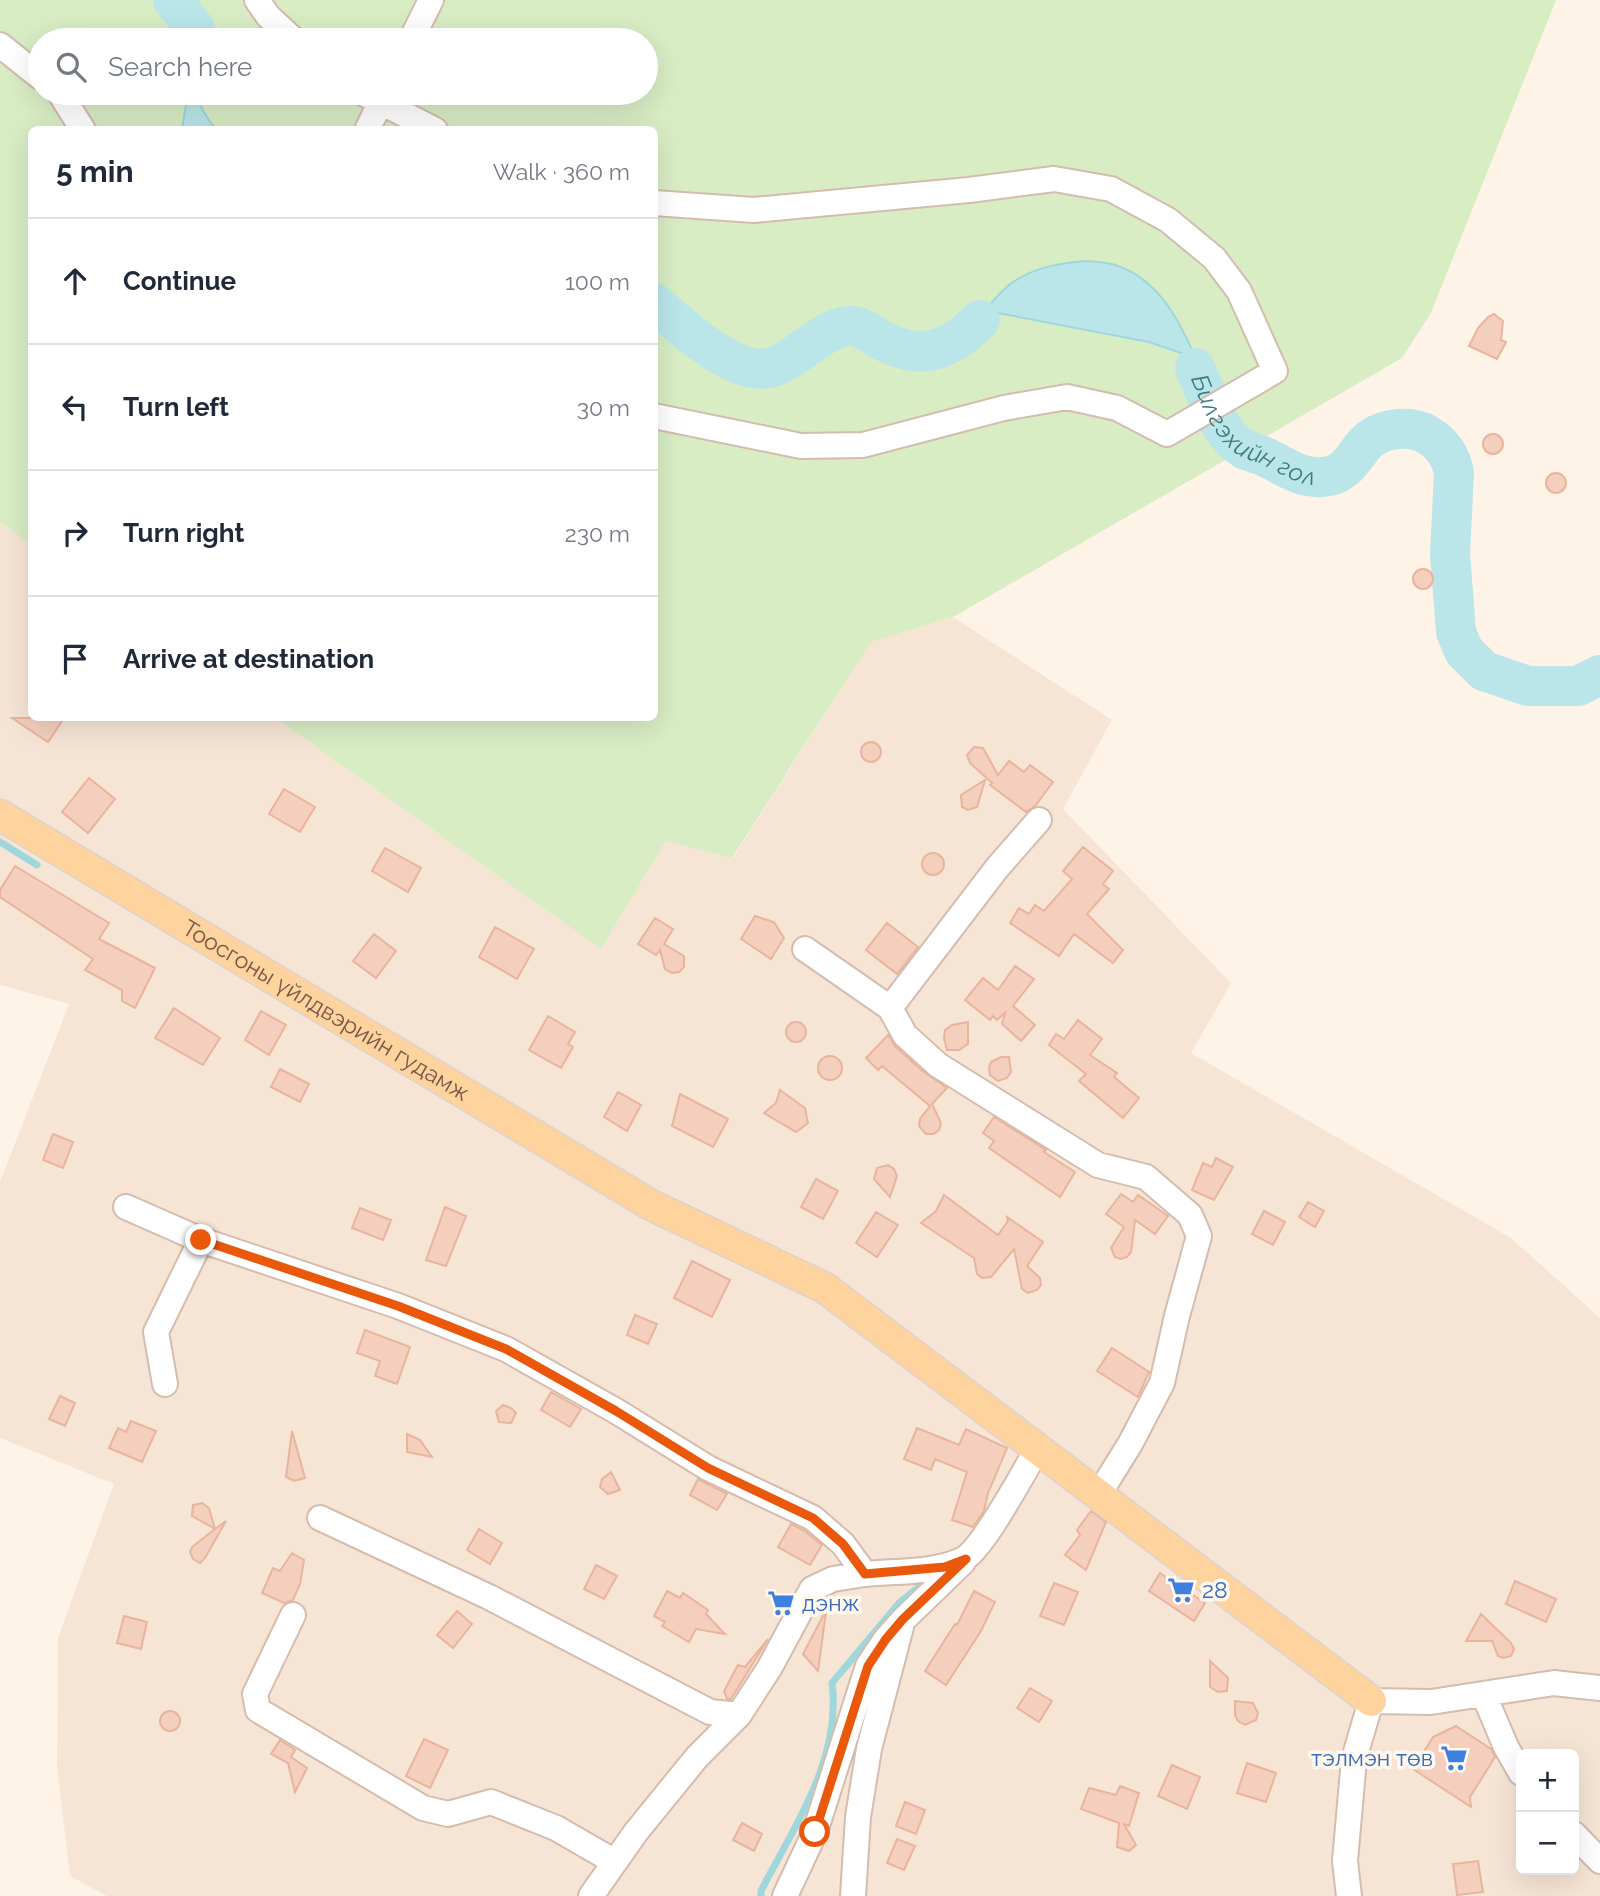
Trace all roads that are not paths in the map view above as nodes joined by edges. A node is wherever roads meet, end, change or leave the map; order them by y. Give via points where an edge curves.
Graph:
1 (257, 0) edge
2 (431, 0) edge
3 (281, 28) edge
4 (417, 28) edge
5 (0, 45) edge
6 (28, 67) edge
7 (67, 105) edge
8 (374, 105) edge
9 (392, 105) edge
10 (81, 126) edge
11 (368, 126) edge
12 (428, 126) edge
13 (658, 203) edge
14 (658, 417) edge
15 (0, 814) edge
16 (1039, 820) dead end
17 (805, 949) dead end
18 (890, 1008) junction
19 (125, 1207) dead end
20 (201, 1240) junction
21 (165, 1384) dead end
22 (1038, 1448) junction
23 (1099, 1494) junction
24 (320, 1518) dead end
25 (966, 1559) junction
26 (865, 1574) junction
27 (293, 1615) dead end
28 (903, 1619) junction
29 (1600, 1688) edge
30 (1484, 1695) junction
31 (1371, 1701) junction
32 (739, 1715) junction
33 (1516, 1764) edge
34 (1579, 1839) edge
35 (1600, 1861) edge
36 (615, 1862) junction
37 (591, 1896) edge
38 (785, 1896) edge
39 (853, 1896) edge
40 (1349, 1896) edge

1 - 3 street
2 - 4 street
5 - 6 street
7 - 10 street
8 - 11 street
9 - 12 street
13 - 14 street via 754,210 1054,179 1111,189 1168,220 1214,258 1239,291 1275,372 1167,435 1117,408 1067,397 1004,408 863,445 801,446
15 - 22 main road, Тоосгоны үйлдвэрийн гудамж via 651,1205 825,1288
16 - 18 street
17 - 18 street
18 - 23 street via 905,1035 937,1065 1098,1165 1146,1177 1190,1215 1199,1236 1162,1384
19 - 20 street
20 - 21 street via 156,1332
20 - 26 street via 398,1306 506,1349 708,1468 813,1518 843,1544
22 - 23 main road, Тоосгоны үйлдвэрийн гудамж
22 - 25 street
23 - 31 main road, Тоосгоны үйлдвэрийн гудамж
24 - 32 street via 489,1597 710,1712
25 - 26 street via 945,1567
25 - 28 street
26 - 32 street via 833,1579 812,1589
27 - 36 street via 255,1694 258,1710 422,1808 448,1814 491,1802 555,1828
28 - 38 street via 868,1666 815,1832
28 - 39 street via 869,1749 858,1817
29 - 30 street via 1554,1683
30 - 31 street via 1431,1702
30 - 33 street
31 - 40 street via 1354,1759 1345,1861
32 - 36 street via 697,1757
34 - 35 street
36 - 37 street

